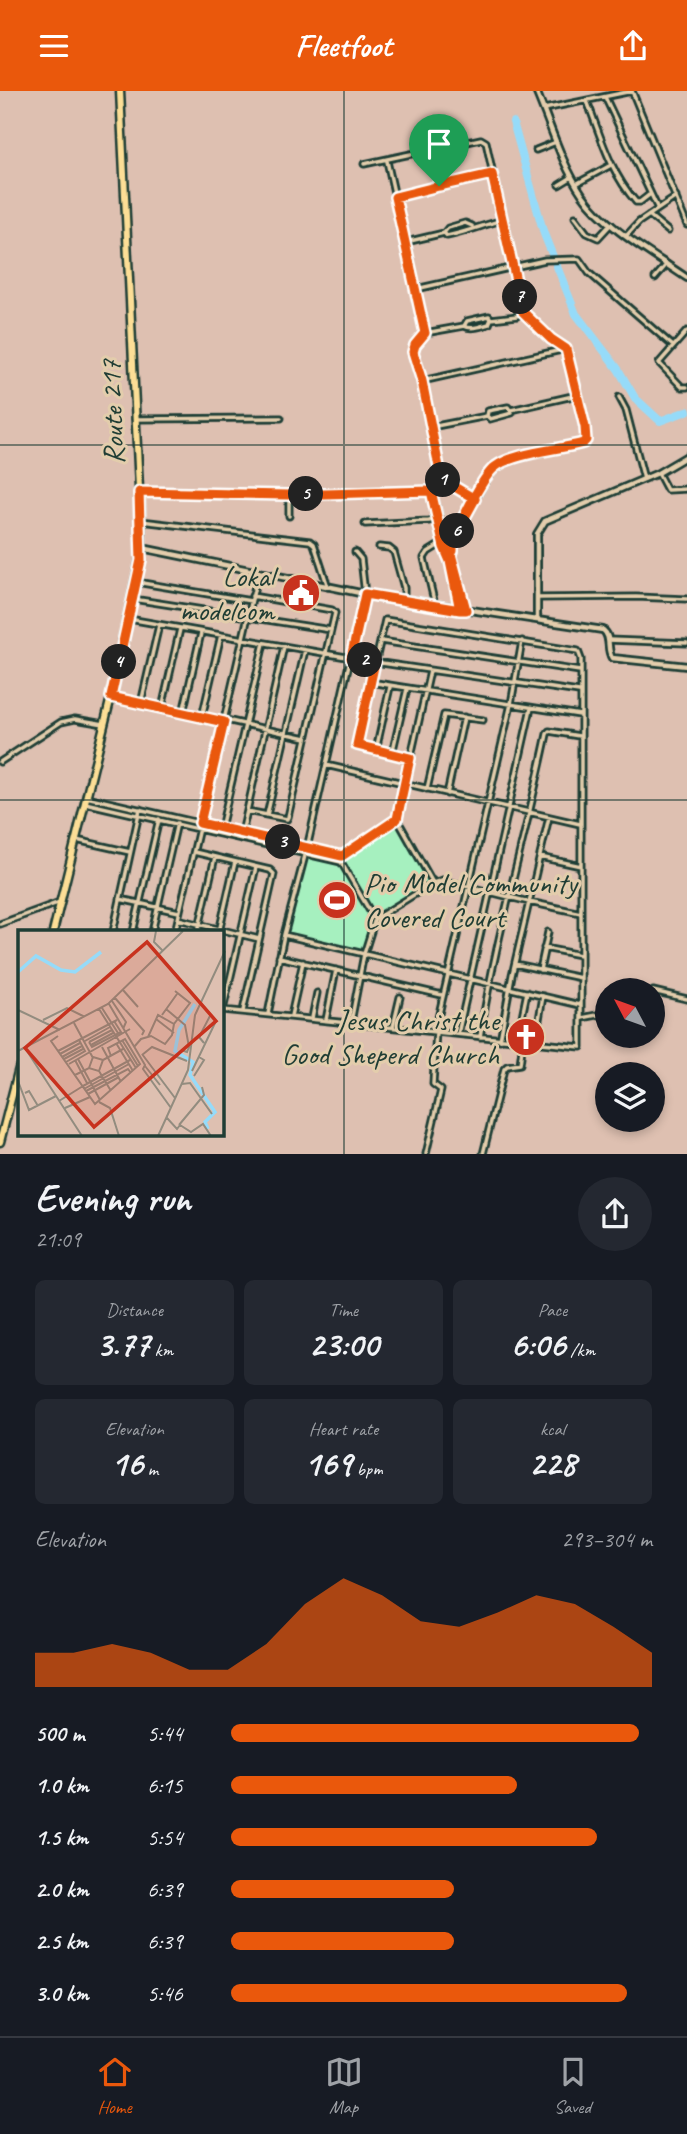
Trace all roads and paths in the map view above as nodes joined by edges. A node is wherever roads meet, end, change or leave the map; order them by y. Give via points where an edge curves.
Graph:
1 (120, 91) edge
2 (536, 91) edge
3 (632, 91) edge
4 (605, 97) junction
5 (587, 101) junction
6 (544, 109) junction
7 (556, 142) junction
8 (536, 150) dead end
9 (387, 160) junction
10 (364, 164) dead end
11 (611, 165) junction
12 (492, 174) junction
13 (572, 177) junction
14 (448, 183) junction
15 (576, 184) junction
16 (559, 185) dead end
17 (439, 186) junction
18 (649, 195) junction
19 (395, 197) junction
20 (676, 198) junction
21 (658, 209) junction
22 (649, 215) junction
23 (575, 217) dead end
24 (504, 220) junction
25 (611, 225) junction
26 (687, 225) edge
27 (473, 227) junction
28 (668, 231) dead end
29 (444, 233) junction
30 (626, 235) junction
31 (406, 242) junction
32 (667, 264) junction
33 (513, 266) junction
34 (655, 278) dead end
35 (687, 278) edge
36 (416, 289) junction
37 (523, 312) junction
38 (491, 319) junction
39 (464, 326) junction
40 (687, 331) edge
41 (425, 333) junction
42 (673, 345) junction
43 (566, 349) junction
44 (422, 381) junction
45 (687, 387) edge
46 (578, 395) junction
47 (619, 397) dead end
48 (511, 410) junction
49 (486, 416) junction
50 (135, 418) junction
51 (281, 418) dead end
52 (431, 427) junction
53 (687, 456) edge
54 (658, 473) junction
55 (644, 479) junction
56 (687, 489) edge
57 (139, 492) junction
58 (289, 495) junction
59 (475, 499) junction
60 (289, 516) dead end
61 (439, 518) junction
62 (141, 521) junction
63 (365, 524) dead end
64 (443, 542) junction
65 (379, 547) dead end
66 (142, 548) junction
67 (355, 552) dead end
68 (258, 573) junction
69 (136, 582) junction
70 (328, 587) junction
71 (365, 594) junction
72 (252, 598) junction
73 (133, 599) junction
74 (400, 599) junction
75 (538, 599) junction
76 (687, 599) edge
77 (435, 605) junction
78 (463, 610) junction
79 (247, 618) junction
80 (128, 619) junction
81 (537, 620) junction
82 (159, 625) junction
83 (180, 629) junction
84 (331, 630) junction
85 (201, 632) junction
86 (221, 635) junction
87 (243, 638) junction
88 (608, 640) junction
89 (381, 641) junction
90 (522, 641) junction
91 (264, 643) junction
92 (687, 643) edge
93 (284, 646) junction
94 (305, 649) junction
95 (325, 653) junction
96 (351, 658) junction
97 (519, 661) junction
98 (375, 662) junction
99 (687, 666) edge
100 (430, 670) junction
101 (580, 671) junction
102 (370, 683) junction
103 (515, 683) junction
104 (390, 687) junction
105 (407, 689) junction
106 (427, 691) junction
107 (579, 692) junction
108 (111, 697) junction
109 (141, 703) junction
110 (511, 704) junction
111 (162, 708) junction
112 (531, 708) junction
113 (183, 713) junction
114 (580, 715) junction
115 (202, 717) junction
116 (464, 717) junction
117 (483, 720) dead end
118 (225, 721) junction
119 (104, 724) junction
120 (247, 725) junction
121 (267, 729) junction
122 (286, 734) junction
123 (579, 736) junction
124 (306, 738) junction
125 (376, 750) junction
126 (393, 754) junction
127 (410, 758) junction
128 (0, 762) edge
129 (326, 765) junction
130 (405, 783) junction
131 (427, 789) junction
132 (447, 794) junction
133 (86, 800) junction
134 (487, 803) junction
135 (509, 808) junction
136 (247, 811) junction
137 (139, 812) junction
138 (531, 813) junction
139 (267, 815) junction
140 (550, 817) junction
141 (159, 819) junction
142 (397, 819) junction
143 (177, 823) junction
144 (580, 824) junction
145 (200, 825) junction
146 (221, 828) junction
147 (242, 833) junction
148 (76, 840) junction
149 (306, 850) junction
150 (130, 852) junction
151 (194, 852) junction
152 (342, 856) junction
153 (215, 857) junction
154 (540, 857) junction
155 (235, 862) junction
156 (341, 862) junction
157 (581, 866) junction
158 (256, 867) junction
159 (433, 883) junction
160 (467, 887) junction
161 (490, 892) junction
162 (510, 897) junction
163 (120, 899) junction
164 (61, 902) junction
165 (528, 902) junction
166 (139, 903) junction
167 (158, 907) junction
168 (179, 912) junction
169 (581, 913) junction
170 (178, 919) junction
171 (375, 919) junction
172 (0, 924) edge
173 (199, 925) junction
174 (54, 930) edge
175 (113, 930) edge
176 (133, 930) edge
177 (152, 930) edge
178 (175, 930) edge
179 (198, 930) edge
180 (219, 930) edge
181 (224, 931) edge
182 (548, 932) dead end
183 (240, 935) junction
184 (284, 935) junction
185 (259, 939) junction
186 (544, 948) junction
187 (364, 954) junction
188 (580, 955) junction
189 (279, 957) junction
190 (303, 962) junction
191 (515, 964) junction
192 (336, 970) junction
193 (540, 970) junction
194 (447, 975) junction
195 (360, 977) junction
196 (469, 978) junction
197 (581, 978) junction
198 (489, 983) junction
199 (509, 988) junction
200 (527, 992) junction
201 (317, 993) dead end
202 (665, 994) edge
203 (442, 995) junction
204 (544, 996) junction
205 (400, 997) dead end
206 (687, 999) edge
207 (580, 1005) junction
208 (224, 1006) edge
209 (224, 1010) edge
210 (243, 1011) junction
211 (268, 1014) junction
212 (595, 1015) edge
213 (290, 1016) junction
214 (581, 1018) junction
215 (312, 1019) junction
216 (326, 1020) junction
217 (351, 1023) junction
218 (393, 1027) junction
219 (436, 1031) junction
220 (458, 1034) junction
221 (480, 1037) junction
222 (500, 1039) junction
223 (517, 1041) junction
224 (523, 1041) junction
225 (536, 1044) junction
226 (18, 1072) edge
227 (0, 1142) edge
228 (426, 1154) edge
229 (483, 1154) edge

1 - 50 main road, Route 217
2 - 6 street
3 - 4 street
3 - 20 street
4 - 5 street
4 - 18 street
5 - 6 street
5 - 11 street
6 - 7 street
7 - 8 street
7 - 13 street
9 - 10 street
9 - 12 street via 481,139 486,142
9 - 19 street
11 - 15 street
11 - 18 street via 636,202
12 - 14 street
12 - 24 street
13 - 15 street
13 - 16 street
14 - 17 street
14 - 17 street via 441,160 435,164
15 - 25 street
17 - 19 street
18 - 21 street
19 - 31 street
20 - 21 street
20 - 26 street
21 - 22 street
22 - 28 street
22 - 30 street
23 - 25 street via 587,233 598,238
24 - 27 street
24 - 33 street
25 - 30 street
27 - 29 street via 447,236
27 - 29 street via 466,223
29 - 31 street
30 - 32 street
31 - 36 street
32 - 34 street
32 - 35 street
33 - 36 street
33 - 37 street
33 - 42 street via 579,259 589,273
36 - 41 street
37 - 38 street
37 - 43 street
38 - 39 street via 482,326
38 - 39 street via 467,320
39 - 41 street
40 - 42 street
41 - 44 street via 413,352
42 - 45 street via 659,365
43 - 44 street
43 - 46 street
44 - 52 street
46 - 48 street
46 - 59 street via 587,436 583,443 509,459 496,467
47 - 55 street
48 - 49 street via 488,411
48 - 49 street via 510,415
49 - 52 street
50 - 51 street
50 - 57 main road, Route 217
52 - 59 street via 443,480
53 - 54 street
54 - 55 street
54 - 56 street via 667,490
55 - 75 street via 540,526 536,544
57 - 58 street
57 - 62 main road, Route 217
58 - 60 street
58 - 61 street via 429,490
59 - 78 street via 453,539 451,554
61 - 63 street
61 - 64 street
62 - 66 main road, Route 217
62 - 70 street via 310,541
64 - 77 street via 424,558
64 - 78 street
65 - 74 street via 394,552 404,588
66 - 68 street
66 - 69 main road, Route 217
67 - 71 street via 361,559
68 - 70 street
68 - 72 street
69 - 72 street
69 - 73 main road, Route 217
70 - 71 street
71 - 74 street
71 - 96 street
72 - 79 street
72 - 84 street via 332,610
73 - 79 street
73 - 80 main road, Route 217
74 - 77 street
75 - 76 street
75 - 81 street
77 - 78 street
78 - 81 street
79 - 84 street
79 - 87 street
80 - 82 street
80 - 108 main road, Route 217
81 - 88 street via 603,630
82 - 83 street
82 - 109 street
83 - 85 street
83 - 111 street
84 - 95 street
85 - 86 street
85 - 113 street
86 - 87 street
86 - 115 street
87 - 91 street
87 - 118 street
88 - 92 street
88 - 99 street via 611,658
89 - 90 street via 385,620
89 - 97 street
89 - 98 street
90 - 97 street
90 - 101 street via 578,651
91 - 93 street
91 - 120 street
93 - 94 street
93 - 121 street
94 - 95 street
94 - 122 street
95 - 96 street
95 - 124 street
96 - 98 street
96 - 129 street
97 - 101 street
97 - 103 street
98 - 100 street
98 - 102 street
100 - 103 street
100 - 106 street
101 - 107 street
102 - 104 street
102 - 125 street via 357,744
103 - 107 street
103 - 110 street
104 - 105 street
104 - 125 street
105 - 106 street
105 - 126 street
106 - 110 street
106 - 127 street
107 - 114 street
108 - 109 street
108 - 119 main road, Route 217
109 - 111 street
110 - 112 street
110 - 134 street
111 - 113 street
112 - 114 street
112 - 135 street
113 - 115 street
114 - 123 street
115 - 118 street
116 - 117 street
116 - 131 street via 444,716
116 - 132 street
118 - 120 street
118 - 145 street
119 - 128 street via 75,719 61,722
119 - 133 main road, Route 217
120 - 121 street
120 - 146 street
121 - 122 street
121 - 136 street
122 - 124 street
122 - 139 street
123 - 138 street via 547,734
123 - 144 street
124 - 139 street via 288,819
125 - 126 street
126 - 127 street
127 - 130 street
129 - 130 street
129 - 149 street
130 - 131 street
130 - 142 street
131 - 132 street
132 - 134 street
133 - 137 street
133 - 148 main road, Route 217
134 - 135 street
134 - 160 street
135 - 138 street
135 - 161 street
136 - 139 street
136 - 147 street
137 - 141 street
137 - 145 street
137 - 150 street
138 - 140 street
138 - 162 street
140 - 144 street
140 - 154 street
141 - 143 street
141 - 166 street
142 - 152 street
142 - 159 street
143 - 145 street
143 - 167 street
144 - 157 street
145 - 146 street
145 - 149 street
145 - 151 street
146 - 147 street
147 - 149 street
148 - 150 street
148 - 164 main road, Route 217
149 - 152 street
149 - 156 street
149 - 184 street
150 - 163 street
151 - 153 street
151 - 168 street
152 - 156 street
153 - 155 street
153 - 173 street
154 - 157 street
154 - 165 street
155 - 158 street
155 - 180 street
156 - 171 street
157 - 169 street
158 - 183 street
158 - 185 street via 275,875
159 - 160 street via 442,880
159 - 171 street
160 - 161 street
160 - 194 street
161 - 162 street
161 - 196 street
162 - 165 street
162 - 198 street
163 - 166 street
163 - 175 street
164 - 172 street
164 - 174 main road, Route 217
165 - 169 street
165 - 191 street
166 - 167 street
166 - 176 street
167 - 168 street
167 - 177 street
168 - 170 street
169 - 188 street
170 - 173 street
170 - 178 street
171 - 187 street
173 - 179 street
173 - 180 street
181 - 183 street
182 - 186 street
183 - 185 street
183 - 208 street
184 - 187 street
184 - 189 street
185 - 210 street
186 - 188 street
186 - 193 street
187 - 194 street
187 - 195 street
188 - 197 street
189 - 190 street
189 - 211 street
190 - 192 street
190 - 213 street
191 - 193 street
191 - 199 street
192 - 195 street
192 - 216 street
193 - 197 street
194 - 196 street
194 - 203 street
195 - 203 street
195 - 217 street
196 - 198 street
196 - 220 street
197 - 207 street
198 - 199 street
198 - 221 street
199 - 200 street
199 - 222 street
200 - 204 street
200 - 223 street
201 - 215 street
202 - 206 street
203 - 219 street
204 - 207 street
204 - 225 street
205 - 218 street
207 - 214 street
209 - 210 street
210 - 211 street
211 - 213 street
212 - 214 street
213 - 215 street
214 - 225 street via 582,1047
215 - 216 street
216 - 217 street
217 - 218 street
218 - 219 street
219 - 220 street
219 - 228 street via 433,1084 441,1090
220 - 221 street
221 - 222 street
222 - 223 street
223 - 224 street
224 - 225 street
224 - 229 street via 519,1065 504,1069
226 - 227 main road

